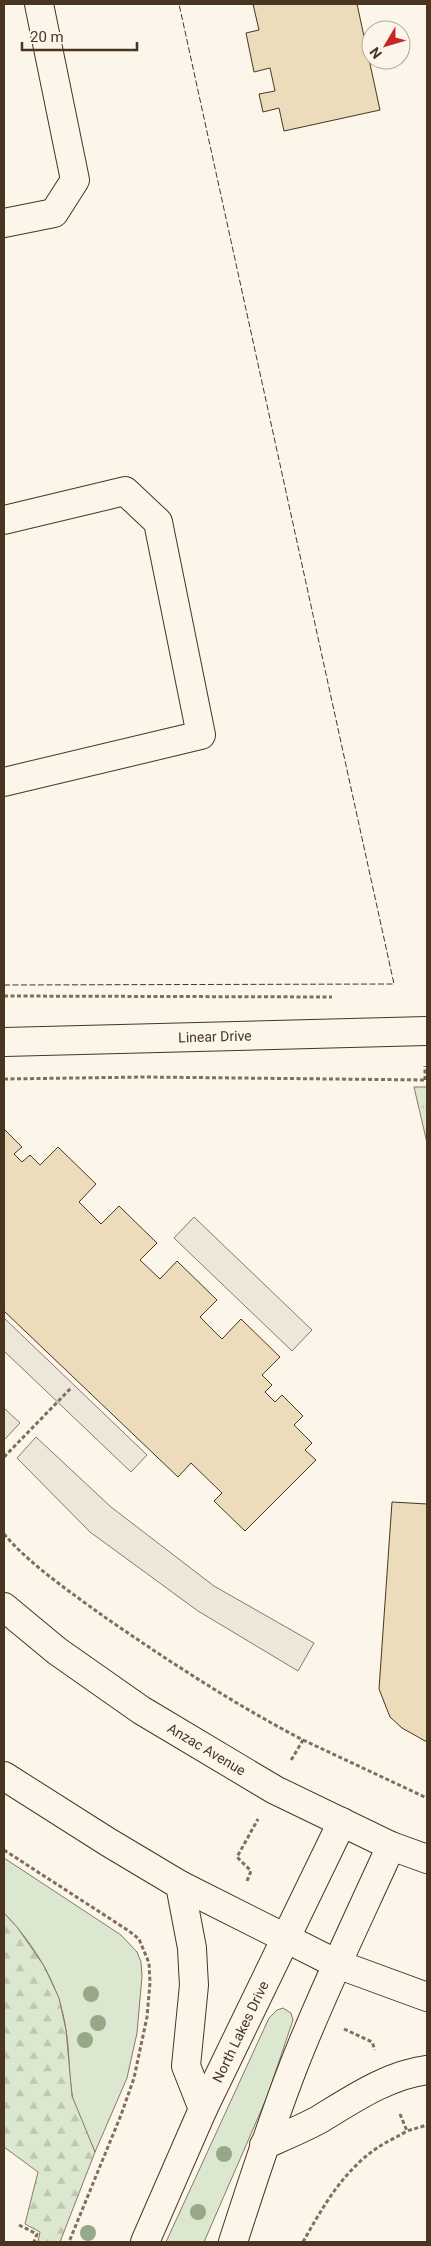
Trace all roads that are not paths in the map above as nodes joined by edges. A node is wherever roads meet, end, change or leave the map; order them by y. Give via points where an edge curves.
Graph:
1 (39, 4) edge
2 (4, 223) edge
3 (4, 520) edge
4 (4, 782) edge
5 (427, 1031) edge
6 (4, 1042) edge
7 (4, 1607) edge
8 (4, 1776) edge
9 (342, 1822) junction
10 (391, 1846) junction
11 (427, 1858) edge
12 (180, 1885) junction
13 (286, 1940) junction
14 (337, 1964) junction
15 (427, 1997) edge
16 (427, 2070) edge
17 (203, 2109) junction
18 (264, 2145) junction
19 (145, 2242) edge
20 (233, 2242) edge

1 - 2 main road via 75,180 54,212
3 - 4 main road via 125,492 158,522 201,735
5 - 6 main road, Linear Drive
7 - 9 main road, Anzac Avenue via 58,1651 141,1710 274,1790
8 - 12 main road
9 - 10 main road, Anzac Avenue
9 - 13 main road, North Lakes Drive
10 - 11 main road, Anzac Avenue
10 - 14 main road
12 - 13 main road
12 - 17 main road via 194,1968 186,2066
13 - 14 main road
13 - 17 main road, North Lakes Drive
14 - 15 main road
14 - 18 main road
16 - 18 main road via 372,2088 319,2119
17 - 19 main road, North Lakes Drive
18 - 20 main road

